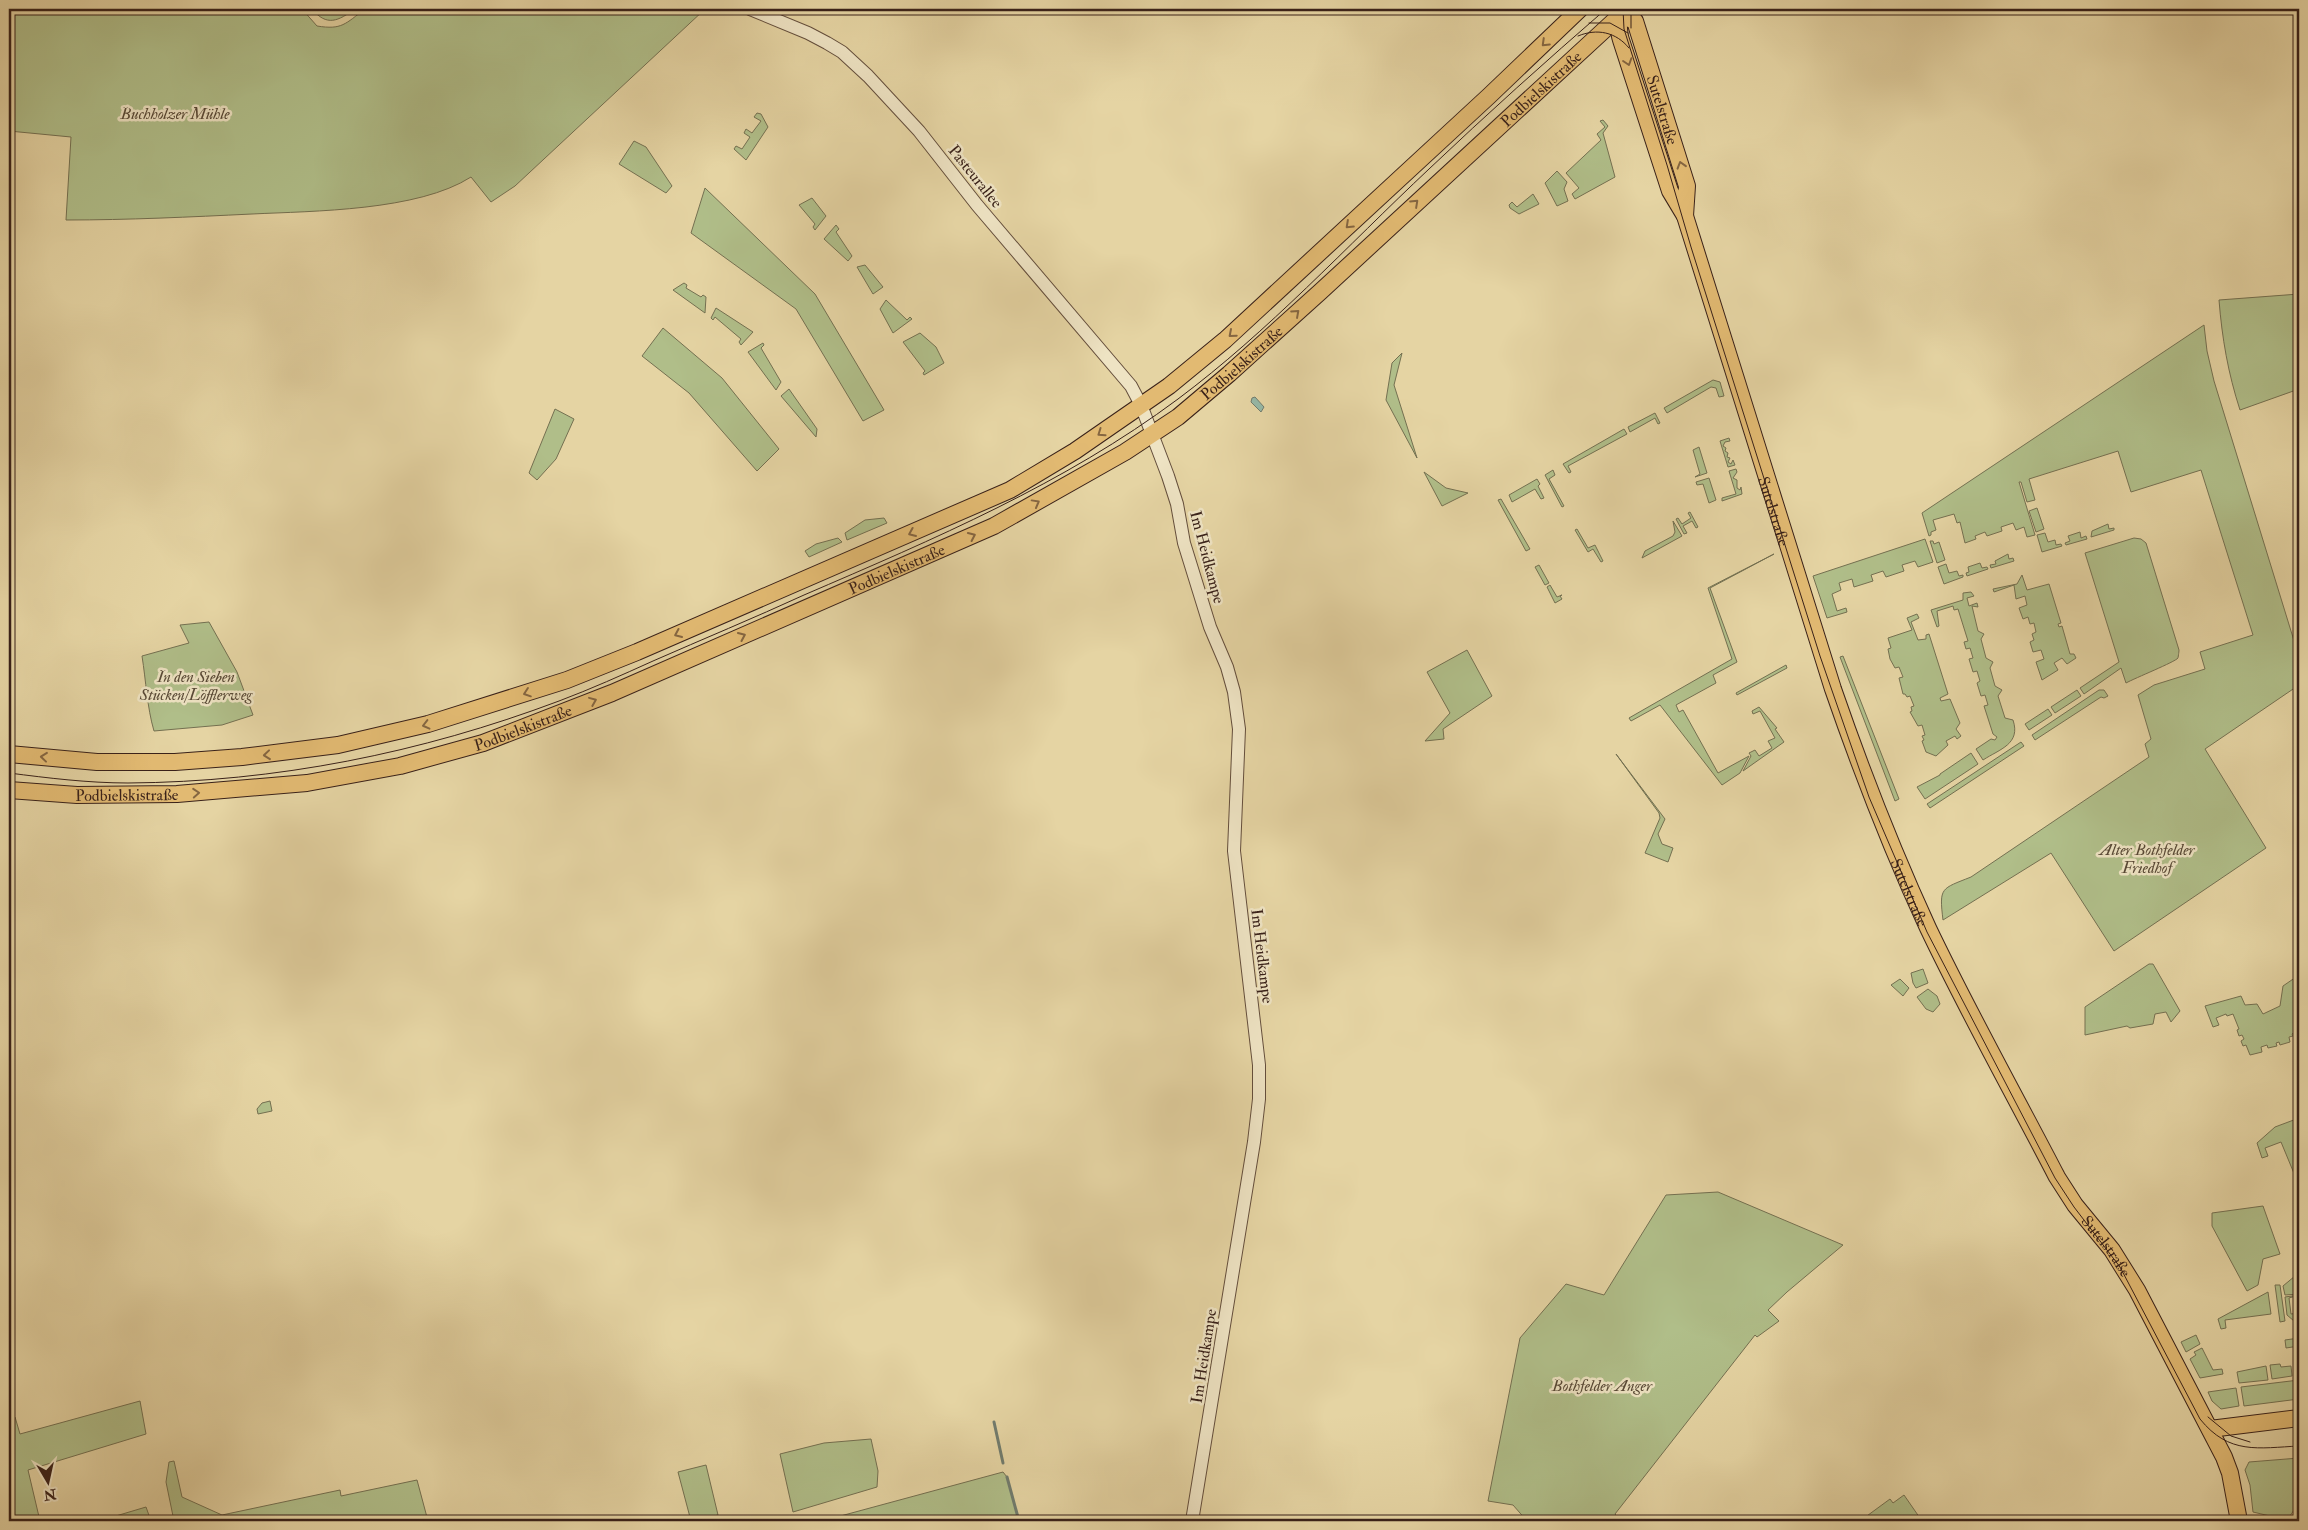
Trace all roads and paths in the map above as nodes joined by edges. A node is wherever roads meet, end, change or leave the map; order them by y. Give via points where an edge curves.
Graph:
1 (750, 9) edge
2 (1580, 9) edge
3 (1621, 11) edge
4 (1141, 405) junction
5 (1152, 435) junction
6 (9, 754) edge
7 (9, 790) edge
8 (2299, 1418) edge
9 (2210, 1429) junction
10 (1192, 1521) edge
11 (2239, 1521) edge

1 - 4 street, Pasteurallee via 827,43 868,76 920,132 977,205 1131,386
2 -> 4 main road, Podbielskistraße via 1253,316 1187,372
5 -> 3 main road, Podbielskistraße via 1229,374 1520,108
3 - 9 main road, Sutelstraße via 1635,21 1648,60 1687,186 1685,216 1839,707 1896,856 1929,931 2057,1177 2123,1266
4 - 5 street, Im Heidkampe
4 -> 6 main road, Podbielskistraße via 1010,490 637,652 567,680 473,711 338,745 242,758 97,762
7 -> 5 main road, Podbielskistraße via 130,796 250,790 400,766 483,743 630,686 994,526
5 - 10 street, Im Heidkampe via 1177,504 1184,543 1210,627 1234,692 1239,729 1234,852 1259,1065 1254,1142
8 - 9 main road
9 - 11 main road, Sutelstraße via 2230,1473

